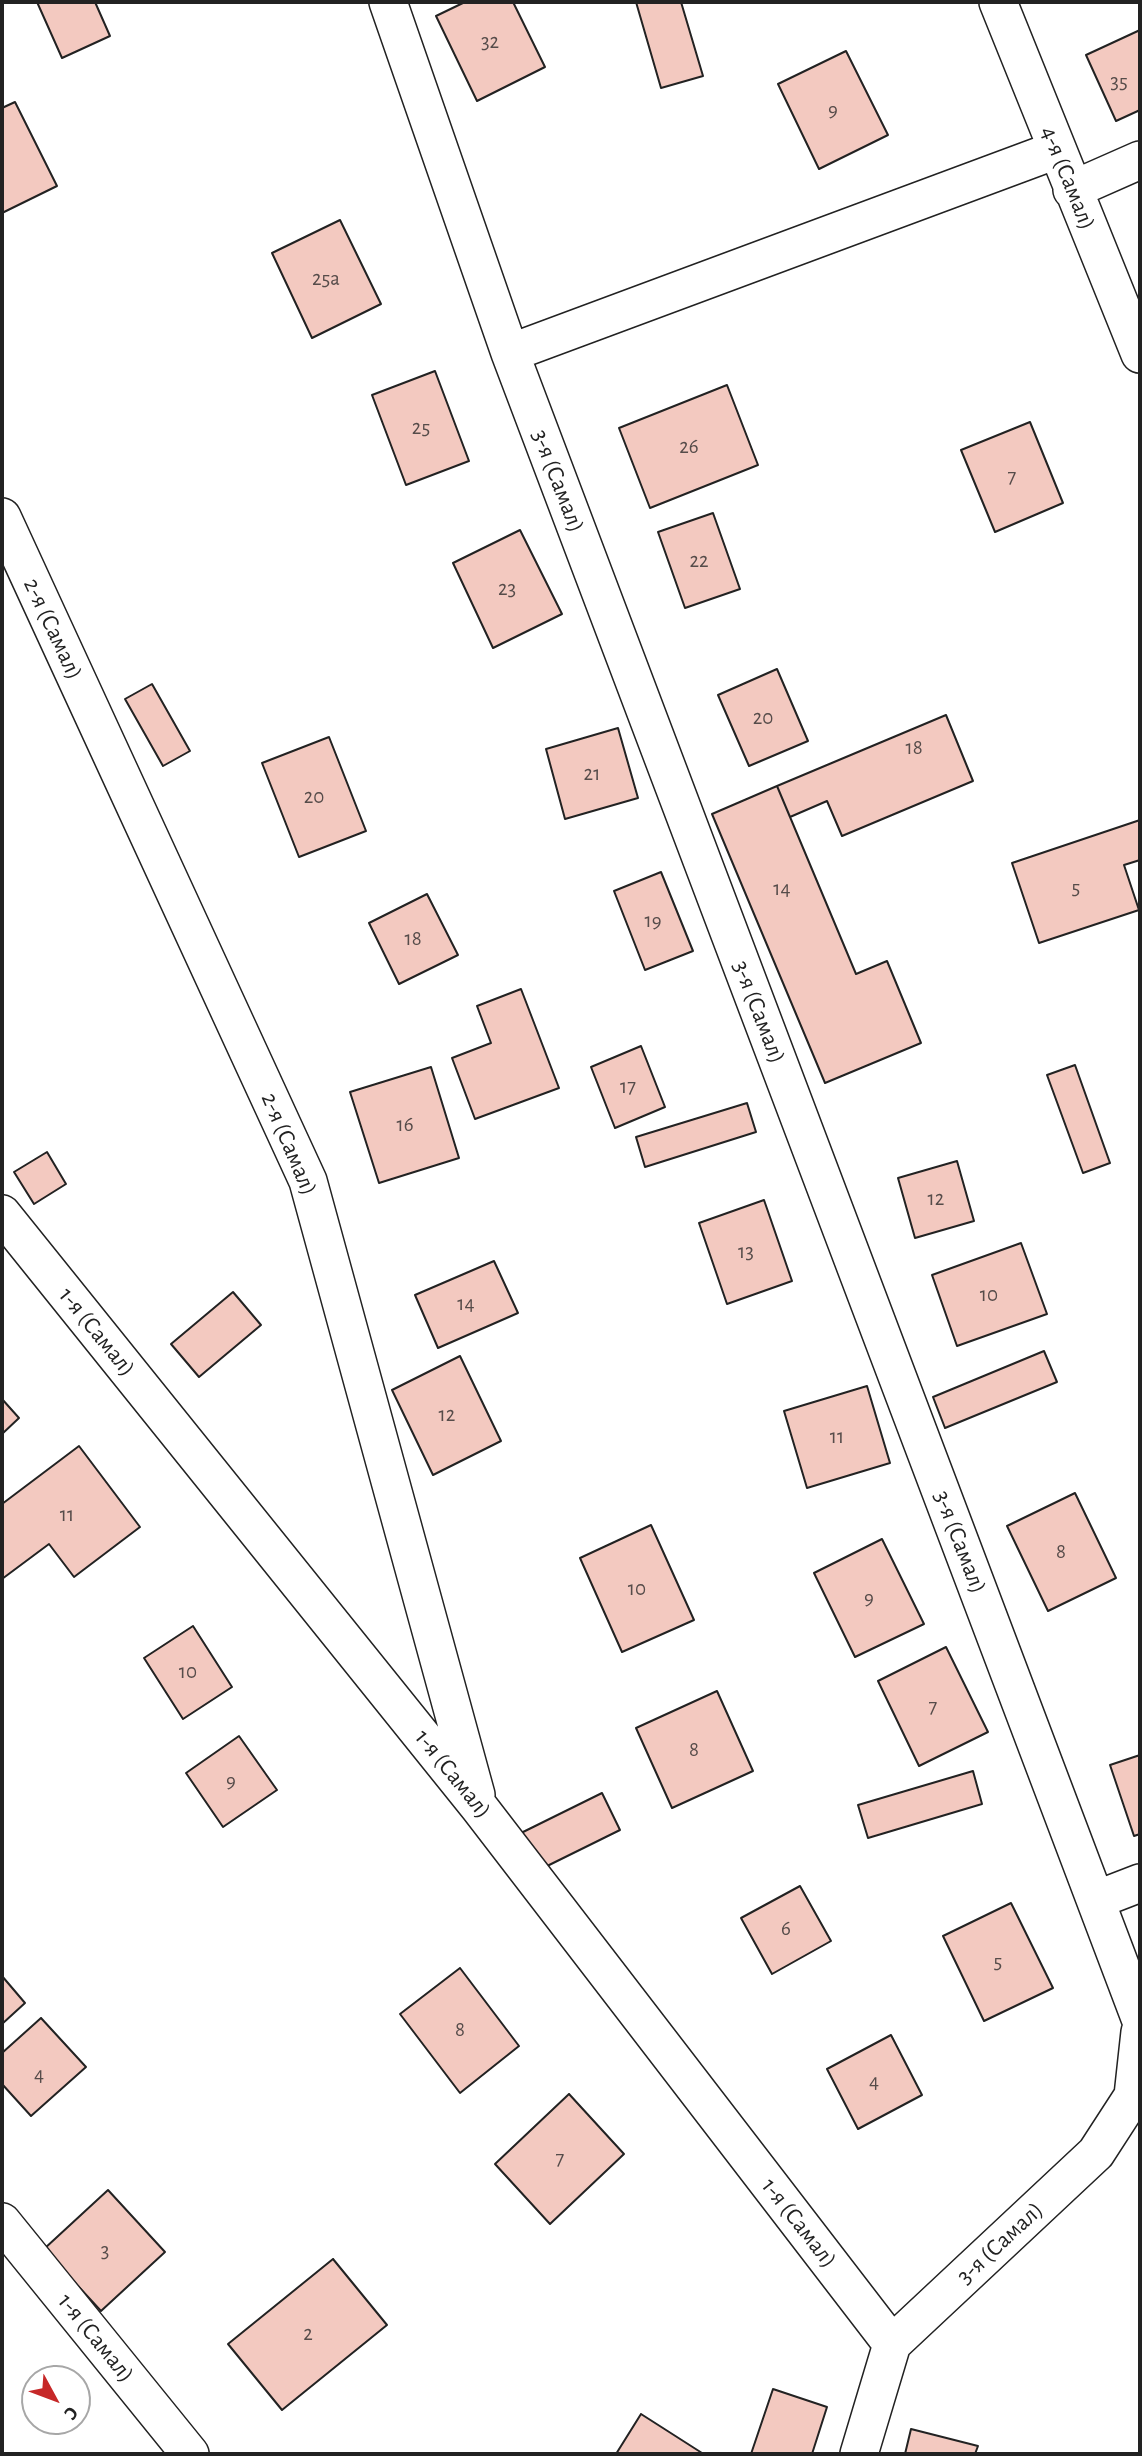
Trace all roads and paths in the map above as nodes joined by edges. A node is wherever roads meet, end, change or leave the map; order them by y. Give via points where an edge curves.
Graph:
1 (388, 2) edge
2 (998, 2) edge
3 (1056, 149) junction
4 (1140, 160) edge
5 (1072, 190) junction
6 (510, 353) junction
7 (1140, 354) edge
8 (2, 517) edge
9 (2, 1214) edge
10 (479, 1807) junction
11 (1140, 1883) edge
12 (1096, 1900) junction
13 (1140, 2018) edge
14 (1140, 2032) edge
15 (2, 2222) edge
16 (892, 2344) junction
17 (190, 2454) edge
18 (859, 2454) edge

1 - 6 street, 3-я (Самал)
2 - 3 street, 4-я (Самал)
3 - 5 street, 4-я (Самал)
3 - 6 street
4 - 5 street
5 - 7 street, 4-я (Самал)
6 - 12 street, 3-я (Самал)
8 - 10 street, 2-я (Самал) via 308,1181
9 - 10 street, 1-я (Самал)
10 - 16 street, 1-я (Самал)
11 - 12 street
12 - 13 street, 3-я (Самал)
14 - 16 street, 3-я (Самал) via 1133,2096 1096,2153
15 - 17 street, 1-я (Самал)
16 - 18 street

